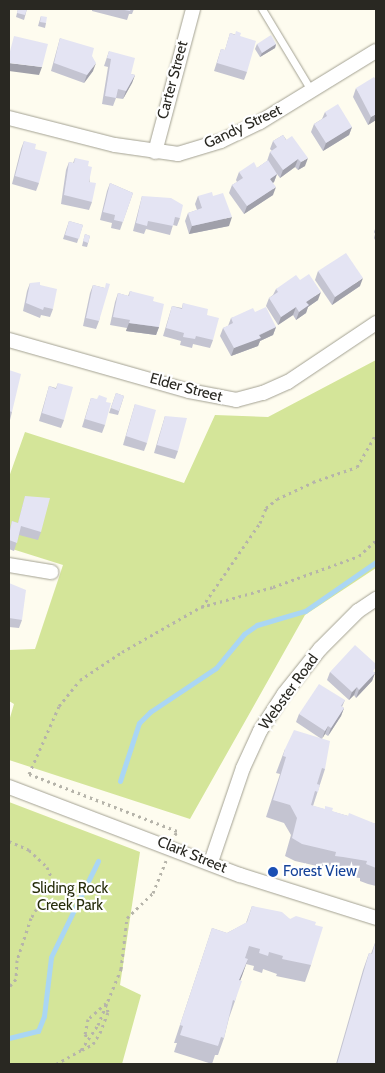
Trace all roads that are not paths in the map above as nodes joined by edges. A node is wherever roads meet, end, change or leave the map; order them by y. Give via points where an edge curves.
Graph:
1 (193, 9) edge
2 (262, 9) edge
3 (376, 51) edge
4 (312, 92) junction
5 (9, 118) edge
6 (154, 152) junction
7 (376, 323) edge
8 (9, 340) edge
9 (9, 565) edge
10 (51, 572) dead end
11 (376, 599) edge
12 (9, 787) edge
13 (211, 862) junction
14 (376, 918) edge

1 - 6 street, Carter Street
2 - 4 lane
3 - 4 street, Gandy Street
4 - 6 street, Gandy Street via 221,141 178,154
5 - 6 street, Gandy Street
7 - 8 street, Elder Street via 288,382 236,400 189,392
9 - 10 street
11 - 13 street, Webster Road via 358,611 320,650 284,694 260,731 243,768
12 - 13 street, Clark Street
13 - 14 street, Clark Street via 240,875

